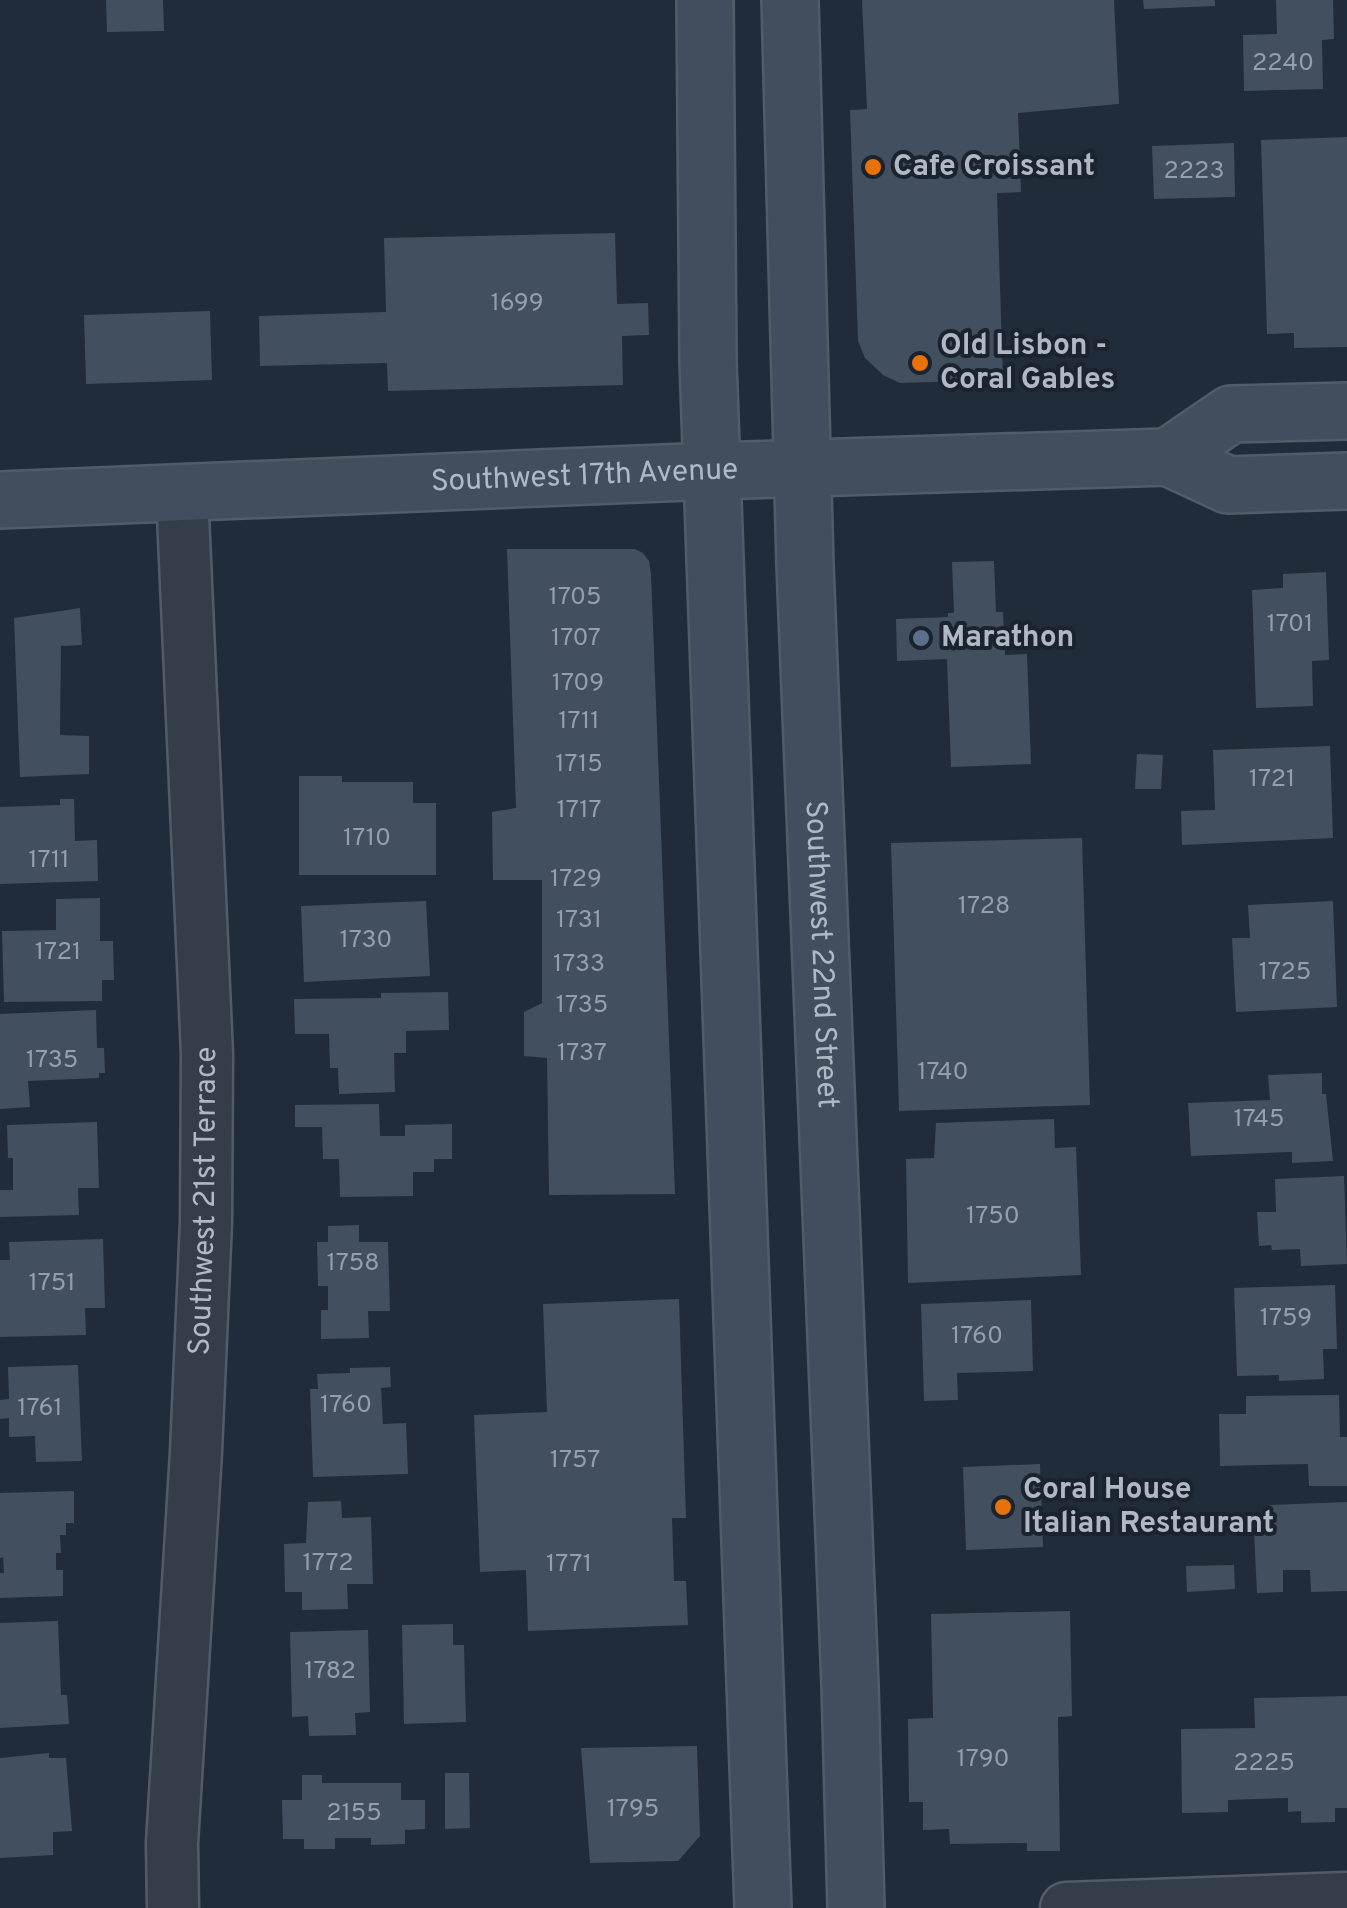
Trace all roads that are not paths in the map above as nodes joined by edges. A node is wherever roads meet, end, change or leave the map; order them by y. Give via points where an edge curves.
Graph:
1 (704, 0) edge
2 (790, 0) edge
3 (1347, 411) edge
4 (1168, 457) junction
5 (802, 470) junction
6 (712, 471) junction
7 (1347, 481) edge
8 (182, 493) junction
9 (0, 500) edge
10 (1347, 1898) edge
11 (173, 1908) edge
12 (763, 1908) edge
13 (856, 1908) edge
14 (1066, 1908) edge

1 - 6 main road
2 - 5 main road, Southwest 22nd Street
3 - 4 main road via 1231,414
4 - 5 main road, Southwest 17th Avenue
4 - 7 main road, Southwest 17th Avenue via 1228,485
5 - 6 main road, Southwest 17th Avenue
5 - 13 main road, Southwest 22nd Street
6 - 8 main road, Southwest 17th Avenue
6 - 12 main road
8 - 9 main road, Southwest 17th Avenue
8 - 11 street, Southwest 21st Terrace via 207,1054 206,1222
10 - 14 street

